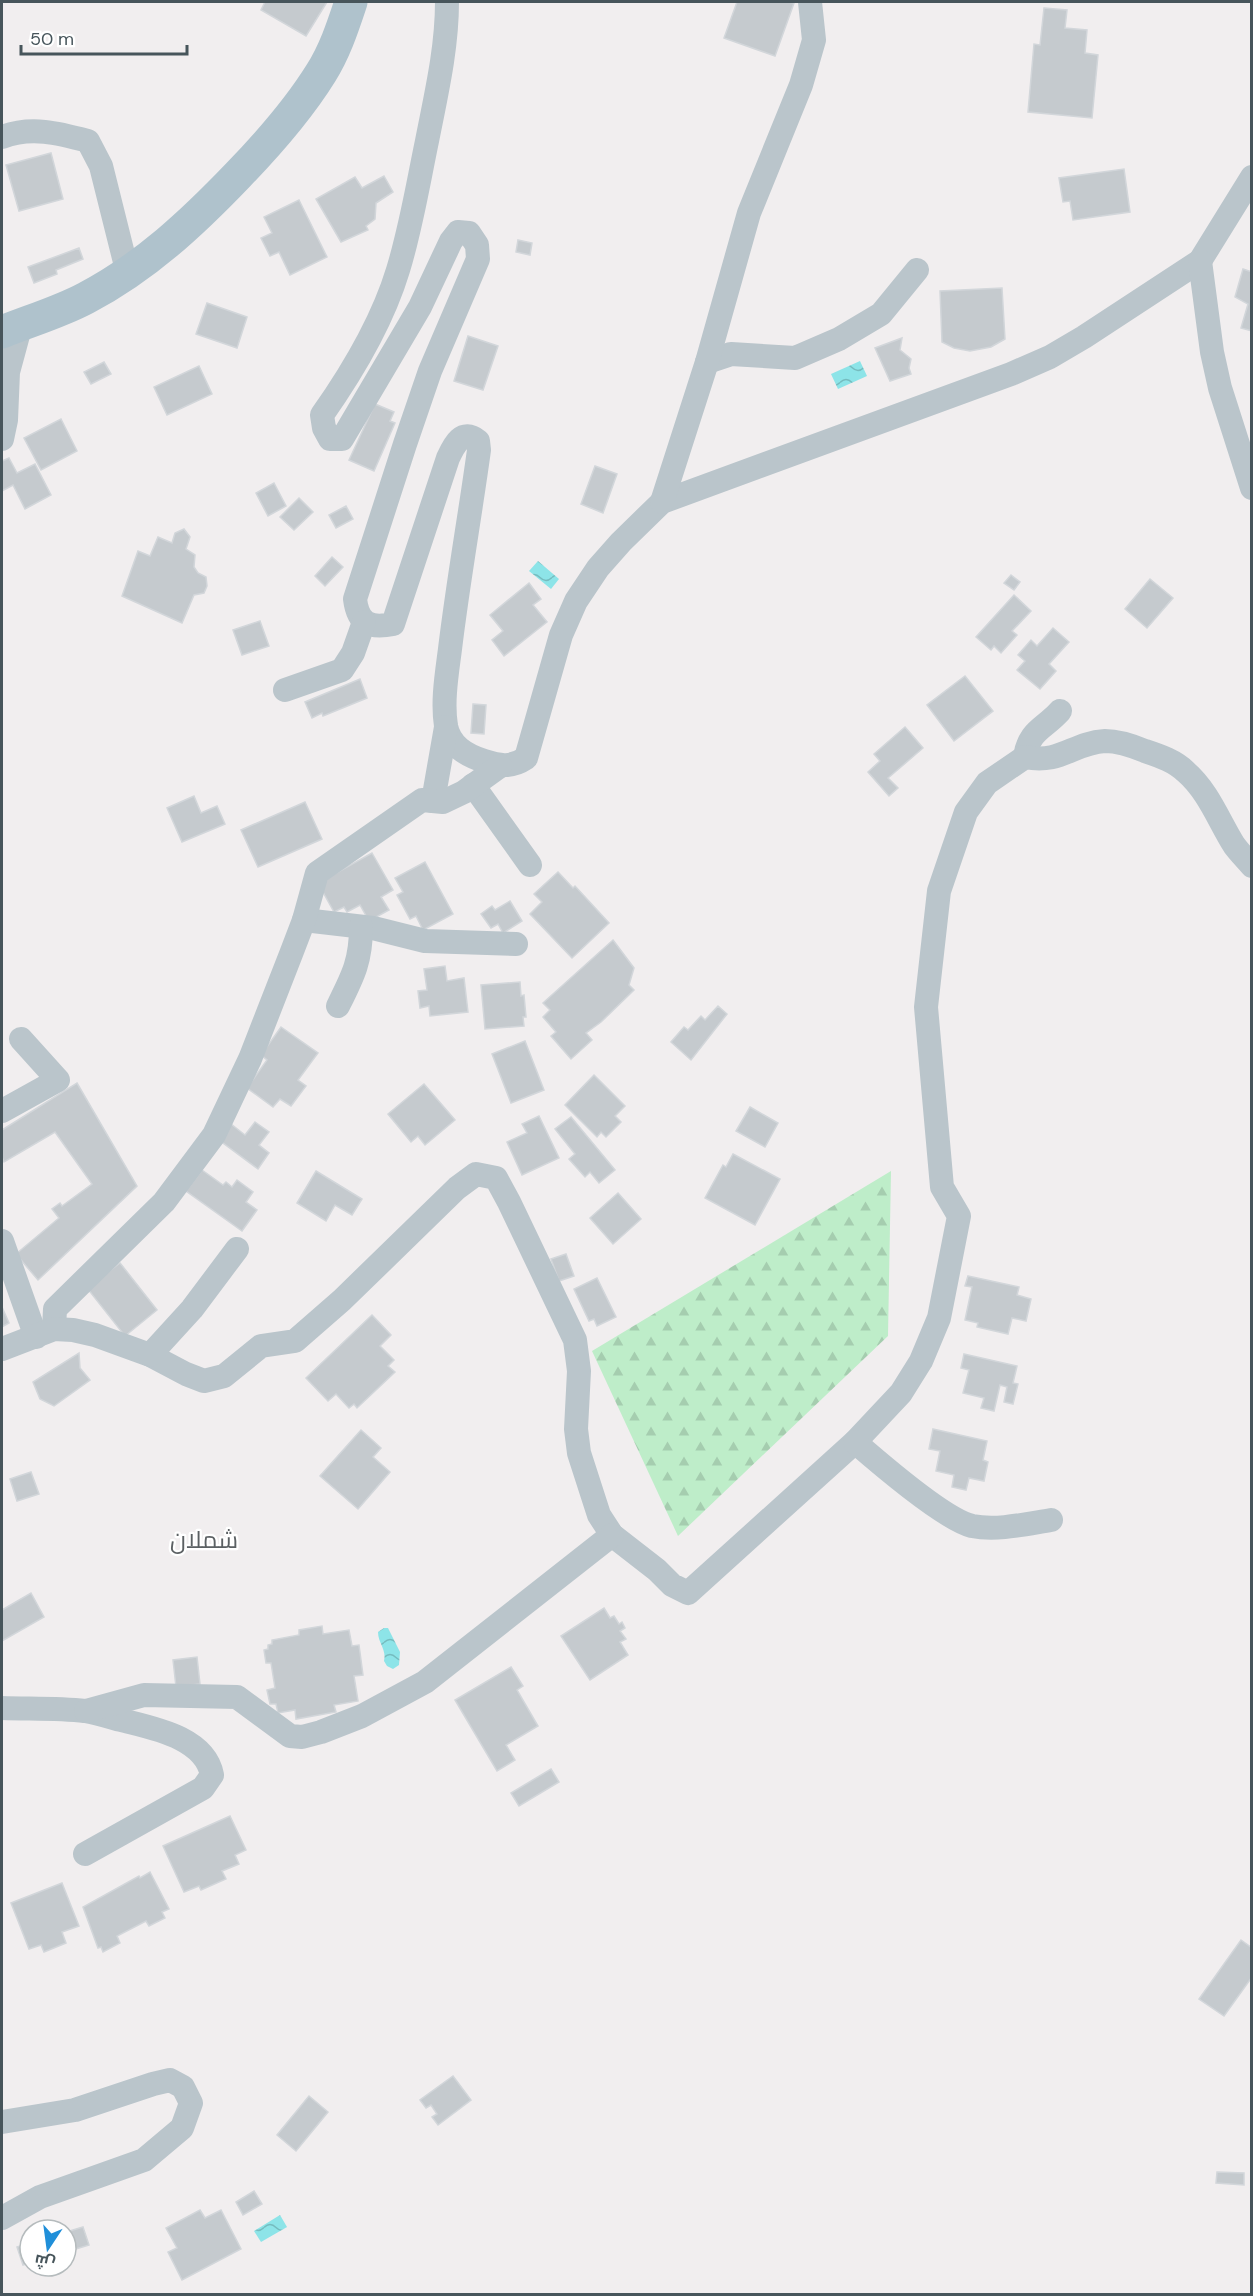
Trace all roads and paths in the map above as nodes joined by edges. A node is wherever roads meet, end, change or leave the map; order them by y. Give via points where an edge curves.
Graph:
1 (351, 2) edge
2 (447, 2) edge
3 (810, 2) edge
4 (2, 137) edge
5 (1251, 177) edge
6 (1200, 261) junction
7 (917, 270) dead end
8 (128, 274) junction
9 (11, 328) edge
10 (707, 362) junction
11 (2, 439) edge
12 (1251, 488) edge
13 (662, 502) junction
14 (364, 622) junction
15 (285, 690) dead end
16 (1060, 711) dead end
17 (446, 727) junction
18 (1025, 757) junction
19 (500, 766) junction
20 (473, 785) junction
21 (433, 801) junction
22 (530, 865) dead end
23 (1251, 866) edge
24 (304, 920) junction
25 (361, 927) junction
26 (516, 944) dead end
27 (338, 1006) dead end
28 (21, 1039) dead end
29 (2, 1111) edge
30 (2, 1241) edge
31 (237, 1249) dead end
32 (45, 1333) junction
33 (2, 1349) edge
34 (150, 1355) junction
35 (855, 1442) junction
36 (1051, 1520) dead end
37 (612, 1535) junction
38 (2, 1708) edge
39 (86, 1711) junction
40 (85, 1854) dead end
41 (2, 2122) edge
42 (2, 2218) edge

1 - 8 main road via 321,72 271,139 209,205
2 - 14 street via 445,47 398,271 362,353 322,415 330,439 342,439 420,307 451,241 458,232 469,234 477,245 478,259 423,392 355,599
3 - 10 street via 814,40 811,51 749,213
4 - 8 street via 45,130 88,141 101,166
5 - 6 street
6 - 12 street via 1214,362
6 - 13 street via 1050,357
7 - 10 street via 881,314 839,339 795,358 731,354
8 - 9 main road via 85,299
9 - 11 street
10 - 13 street
13 - 19 street via 598,568 576,601 561,635 526,758 516,765
14 - 15 street via 342,670
14 - 17 street via 378,627 393,624 448,458 458,440 473,437 479,450 455,607 445,700
16 - 18 street via 1034,733
17 - 19 street via 455,747
17 - 21 street
18 - 23 street via 1058,757 1087,744 1107,741 1168,759 1204,793 1235,847
18 - 35 street via 987,783 966,812 939,891 927,1007 942,1187 960,1216 939,1318 921,1361 901,1393
19 - 20 street
20 - 21 street via 443,802
20 - 22 street
21 - 24 street via 422,800 317,873
24 - 25 street
24 - 32 street via 250,1059 214,1135 164,1202 55,1309
25 - 26 street via 425,941
25 - 27 street via 361,951
28 - 29 street via 58,1080
30 - 32 street
31 - 34 street via 192,1309
32 - 33 street
32 - 34 street via 73,1330
34 - 37 street via 204,1381 224,1376 261,1346 295,1341 457,1188 476,1174 496,1178 575,1340 579,1453 599,1515
35 - 36 street via 951,1516 972,1526
35 - 37 street via 688,1593 672,1585
37 - 39 street via 425,1682 362,1716 321,1732 290,1736 237,1697 144,1695
38 - 39 street
39 - 40 street via 162,1731 186,1743 210,1764 212,1775 202,1788
41 - 42 street via 75,2110 170,2080 183,2087 191,2103 182,2128 144,2160 40,2197

